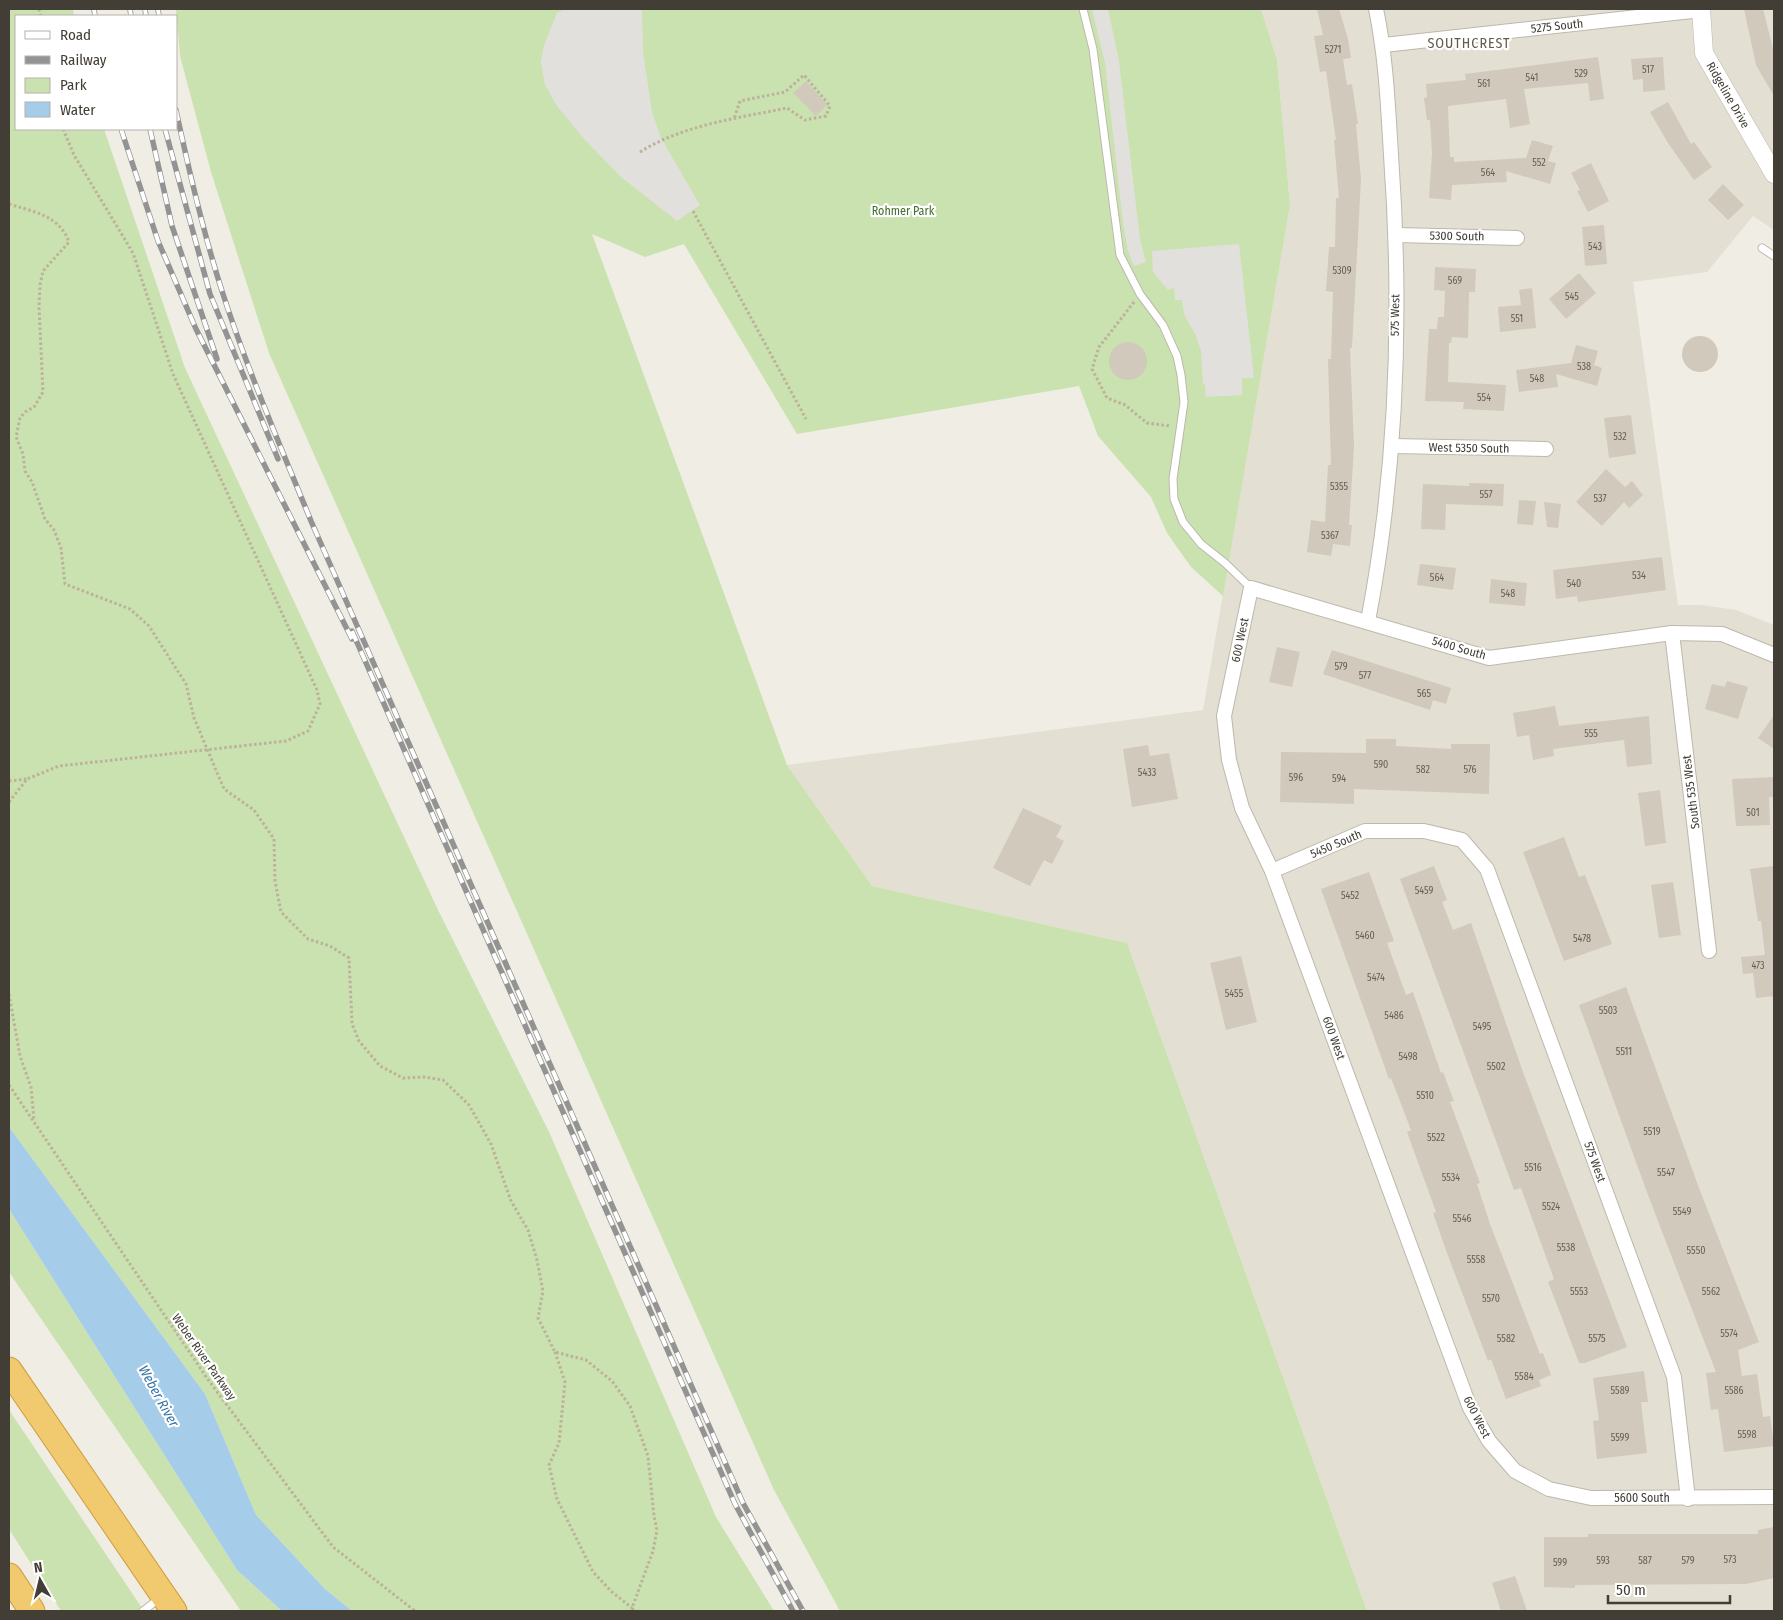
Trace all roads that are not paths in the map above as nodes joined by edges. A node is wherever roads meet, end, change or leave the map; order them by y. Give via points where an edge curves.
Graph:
1 (1083, 9) edge
2 (1376, 9) edge
3 (1701, 10) edge
4 (1384, 45) junction
5 (1774, 174) edge
6 (1397, 235) junction
7 (1517, 238) dead end
8 (1762, 248) dead end
9 (1774, 256) edge
10 (1392, 446) junction
11 (1546, 449) dead end
12 (1251, 588) junction
13 (1368, 621) junction
14 (1672, 634) junction
15 (1774, 655) edge
16 (1462, 840) joint
17 (1272, 871) junction
18 (1709, 950) dead end
19 (9, 1370) edge
20 (1515, 1471) joint
21 (1688, 1498) junction
22 (1774, 1498) edge
23 (9, 1576) edge
24 (169, 1603) edge
25 (32, 1611) edge
26 (143, 1611) edge

1 - 12 lane via 1093,49 1120,255 1177,356 1184,402 1174,499 1183,522 1201,544 1226,562
2 - 4 street, 575 West
3 - 4 street, 5275 South
3 - 5 street, Ridgeline Drive via 1704,53
4 - 6 street, 575 West
6 - 7 street, 5300 South
6 - 10 street, 575 West
8 - 9 lane
10 - 11 street, West 5350 South
10 - 13 street, 575 West via 1382,548
12 - 13 street, 5400 South
12 - 17 street, 600 West via 1224,716 1229,760 1242,808
13 - 14 street, 5400 South via 1489,658
14 - 15 street, 5400 South via 1722,634
14 - 18 street, South 535 West
16 - 17 street, 5450 South via 1424,831 1365,831
16 - 21 street, 575 West via 1487,869 1674,1377
17 - 20 street, 600 West via 1470,1408 1489,1441
19 - 24 highway
20 - 21 street, 5600 South via 1549,1489 1591,1498
21 - 22 street, 5600 South
23 - 25 highway
24 - 26 lane

